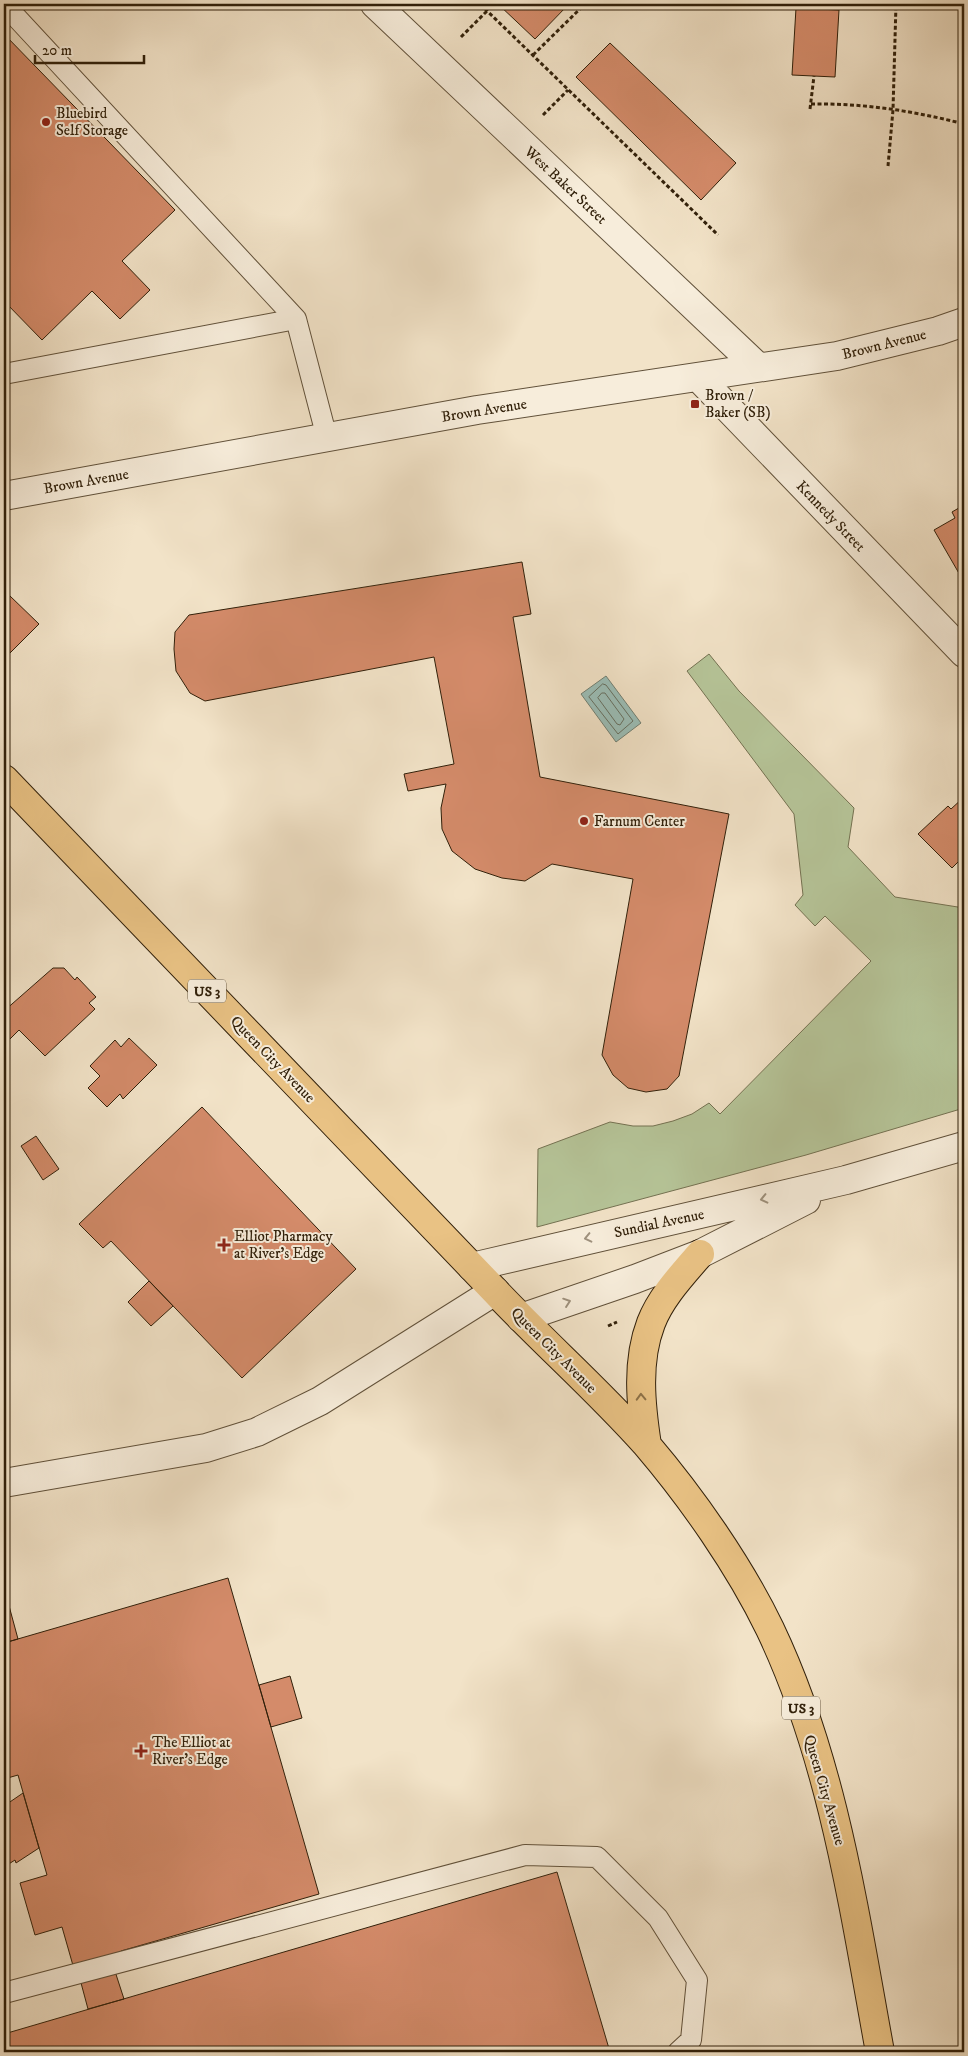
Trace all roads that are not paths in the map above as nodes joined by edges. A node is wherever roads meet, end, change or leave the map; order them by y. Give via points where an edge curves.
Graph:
1 (4, 4) edge
2 (375, 4) edge
3 (296, 319) junction
4 (964, 322) edge
5 (758, 367) junction
6 (4, 374) edge
7 (699, 378) junction
8 (327, 438) junction
9 (4, 496) edge
10 (964, 653) edge
11 (4, 779) edge
12 (964, 1146) edge
13 (846, 1180) junction
14 (700, 1254) junction
15 (472, 1267) junction
16 (495, 1291) junction
17 (521, 1318) junction
18 (647, 1446) junction
19 (4, 1483) edge
20 (4, 1994) edge
21 (678, 2052) edge
22 (880, 2052) edge

1 - 3 lane
2 - 5 street, West Baker Street
3 - 6 lane
3 - 8 lane
4 - 5 street, Brown Avenue via 837,356
5 - 7 street, Brown Avenue
7 - 8 street, Brown Avenue via 477,410
7 - 10 street, Kennedy Street
8 - 9 street, Brown Avenue
11 - 15 main road, Queen City Avenue / US 3
12 - 13 street, Sundial Avenue
13 - 14 street, Sundial Avenue
13 -> 15 street, Sundial Avenue
17 -> 14 street, Sundial Avenue
18 -> 14 main road via 640,1396 643,1359 651,1324 677,1281
15 - 16 main road, Queen City Avenue / US 3
16 - 17 main road, Queen City Avenue / US 3
16 - 19 street via 320,1401 257,1432 206,1448
17 - 18 main road, Queen City Avenue / US 3
18 - 22 main road, Queen City Avenue / US 3 via 732,1563 769,1629 795,1690 820,1765 845,1863
20 - 21 lane via 525,1855 597,1856 658,1918 697,1980 691,2040

